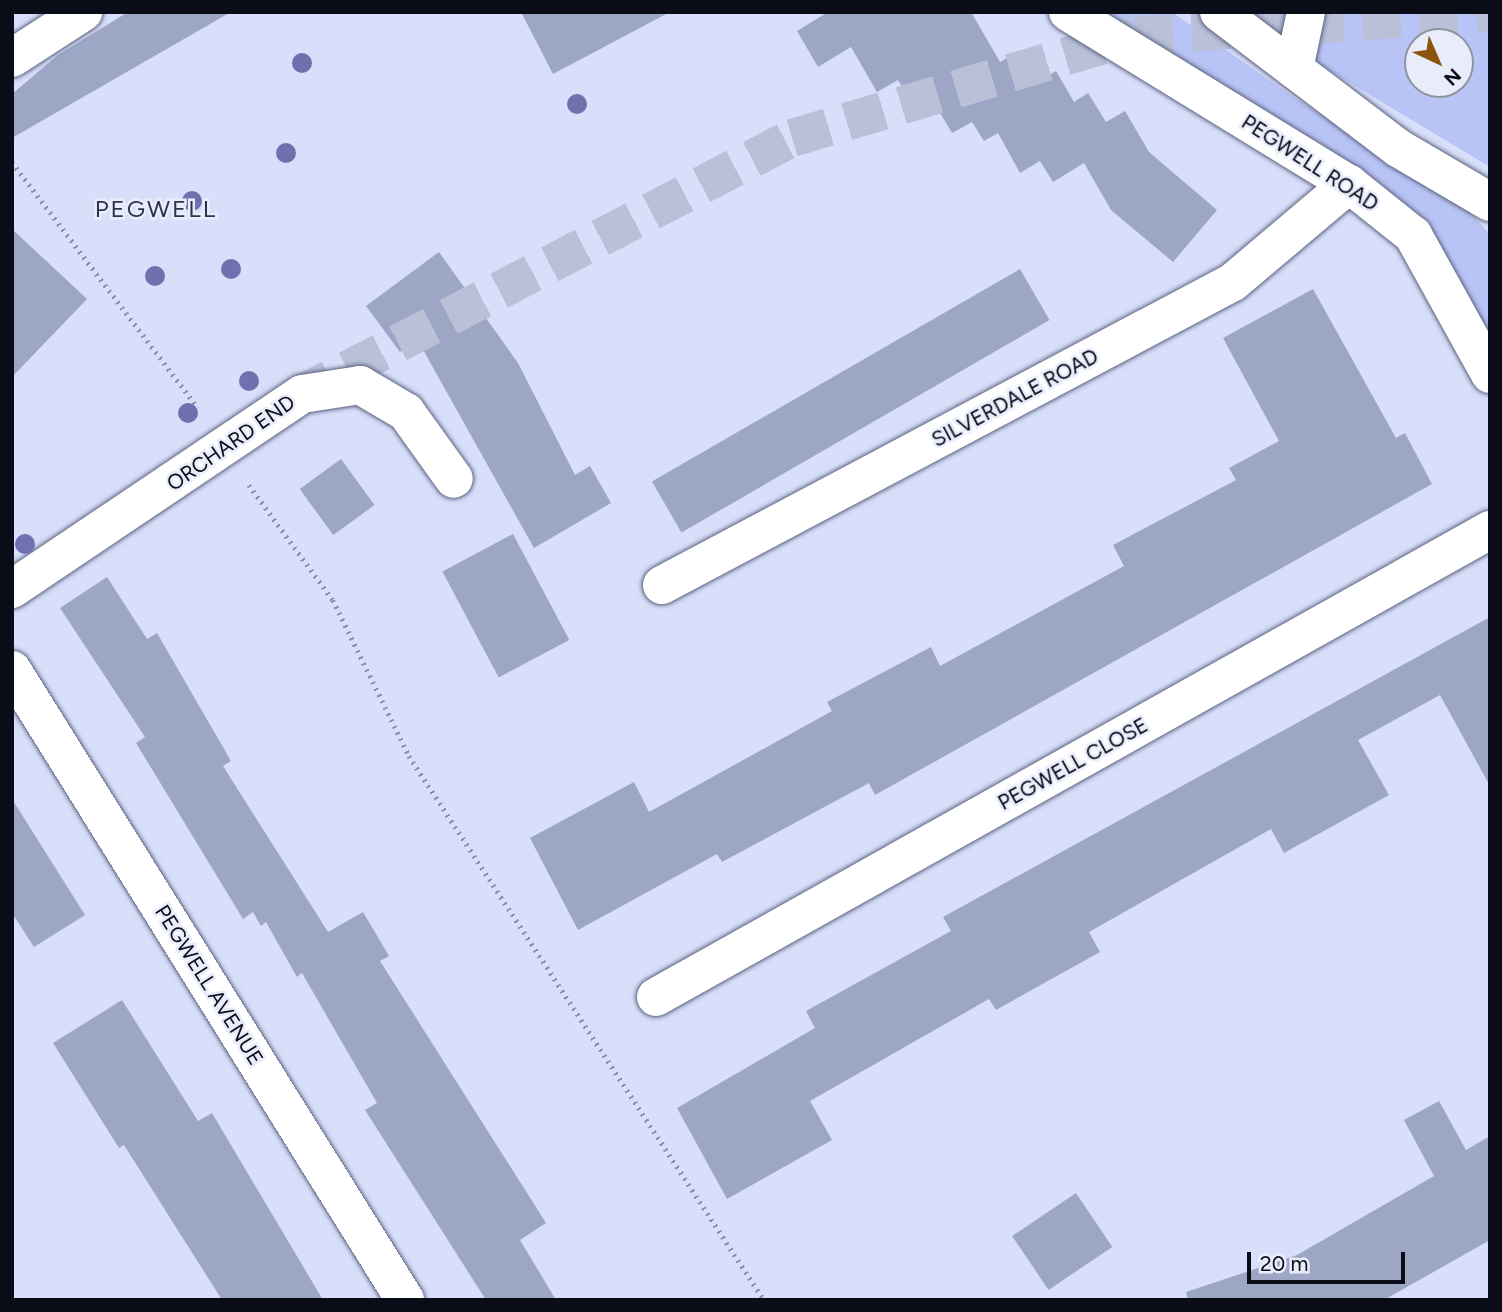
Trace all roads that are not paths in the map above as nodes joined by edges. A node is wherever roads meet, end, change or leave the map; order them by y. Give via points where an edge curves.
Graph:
1 (83, 12) edge
2 (1068, 12) edge
3 (1219, 12) edge
4 (1306, 12) edge
5 (12, 58) edge
6 (1294, 69) junction
7 (1349, 184) junction
8 (1490, 202) edge
9 (1490, 374) edge
10 (440, 478) dead end
11 (1490, 530) edge
12 (662, 584) dead end
13 (12, 589) edge
14 (12, 670) edge
15 (656, 997) dead end
16 (405, 1300) edge

1 - 5 street
2 - 7 street, PEGWELL ROAD
3 - 6 street
4 - 6 street
6 - 8 street via 1398,148
7 - 9 street, PEGWELL ROAD via 1413,235
7 - 12 street, SILVERDALE ROAD via 1233,282
10 - 13 street, ORCHARD END via 406,412 360,385 302,394
11 - 15 street, PEGWELL CLOSE
14 - 16 street, PEGWELL AVENUE

